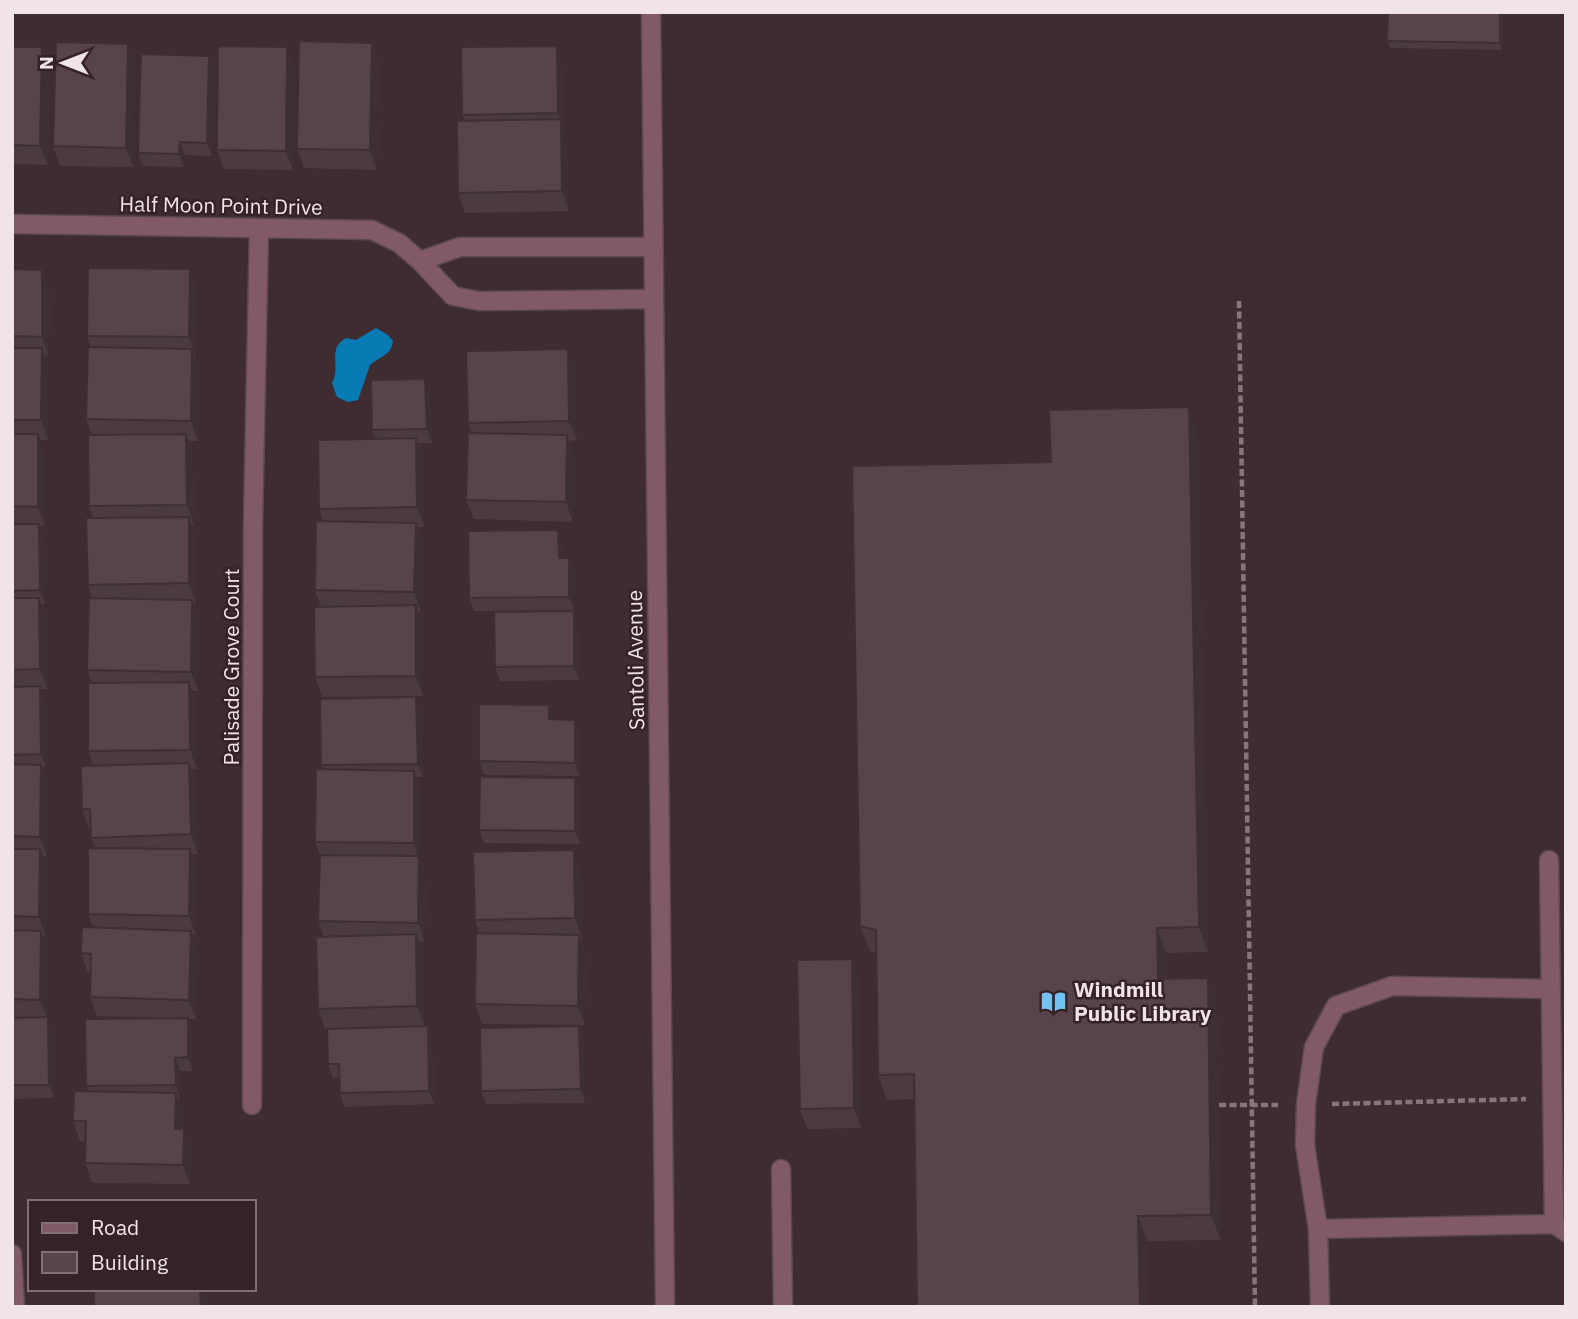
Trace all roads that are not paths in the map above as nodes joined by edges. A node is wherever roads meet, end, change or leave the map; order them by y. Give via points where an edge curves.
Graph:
1 (651, 12) edge
2 (12, 224) edge
3 (259, 229) junction
4 (653, 247) junction
5 (420, 261) junction
6 (654, 299) junction
7 (1549, 860) dead end
8 (1551, 989) junction
9 (252, 1105) dead end
10 (781, 1169) dead end
11 (1566, 1209) edge
12 (1560, 1228) edge
13 (1318, 1229) junction
14 (12, 1254) edge
15 (15, 1307) edge
16 (665, 1307) edge
17 (783, 1307) edge
18 (1320, 1307) edge

1 - 4 street, Santoli Avenue
2 - 3 street, Half Moon Point Drive
3 - 5 street, Half Moon Point Drive via 372,230 399,243
3 - 9 street, Palisade Grove Court via 253,524
4 - 5 street via 460,247
4 - 6 street, Santoli Avenue
5 - 6 street, Half Moon Point Drive via 453,296 479,301
6 - 16 street, Santoli Avenue
7 - 8 street
8 - 12 street
8 - 13 street via 1392,986 1336,1006 1314,1047 1306,1104 1305,1145
10 - 17 street
11 - 12 street
12 - 13 street
13 - 18 street
14 - 15 street

